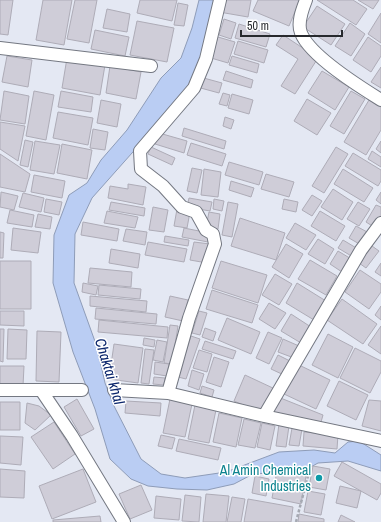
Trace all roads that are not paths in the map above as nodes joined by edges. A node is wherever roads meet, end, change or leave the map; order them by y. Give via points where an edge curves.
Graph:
1 (220, 0) edge
2 (306, 0) edge
3 (0, 48) edge
4 (151, 66) dead end
5 (381, 100) edge
6 (381, 223) edge
7 (0, 390) edge
8 (41, 390) junction
9 (82, 390) dead end
10 (114, 390) dead end
11 (168, 394) junction
12 (264, 416) junction
13 (381, 441) edge
14 (124, 522) edge

1 - 11 street via 206,59 194,88 140,151 141,168 163,186 182,207 196,212 206,230 213,234 215,244 189,318
2 - 5 street via 300,27 304,38 347,78
3 - 4 street
6 - 12 street via 362,250
7 - 8 street
8 - 9 street
8 - 14 street
10 - 11 street
11 - 12 street
12 - 13 street

